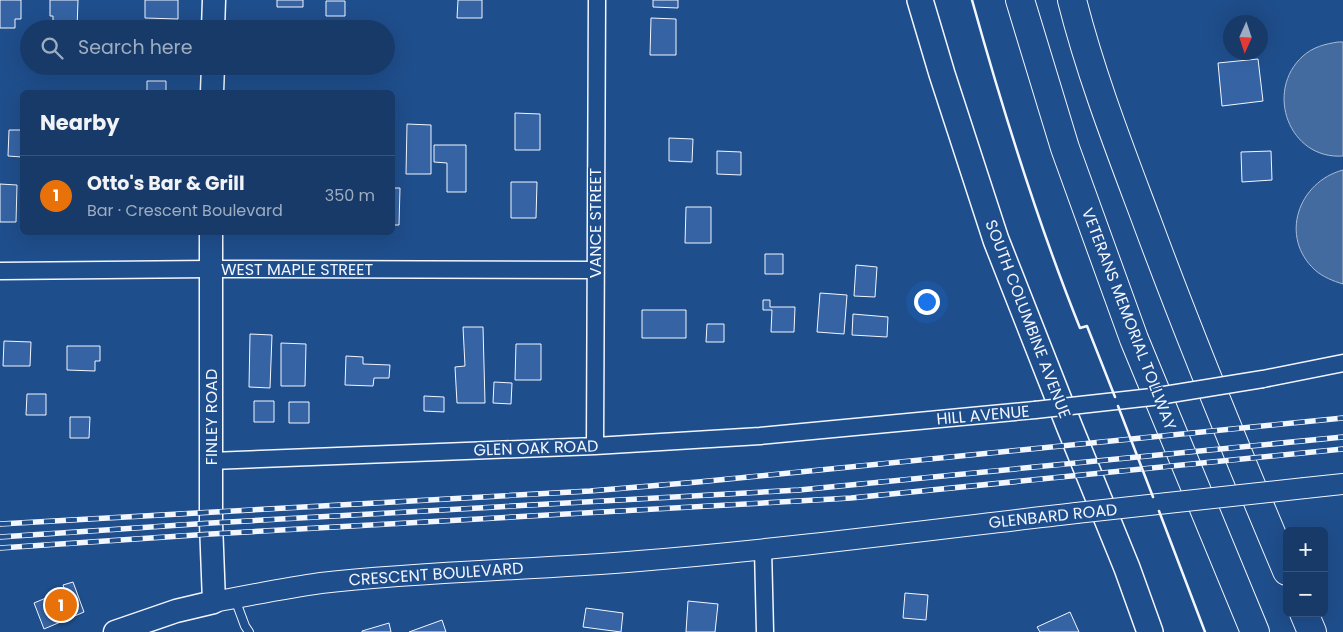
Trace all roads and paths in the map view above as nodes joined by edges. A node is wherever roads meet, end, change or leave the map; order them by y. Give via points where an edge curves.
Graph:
1 (214, 0) edge
2 (596, 0) edge
3 (920, 0) edge
4 (1020, 0) edge
5 (1072, 0) edge
6 (213, 20) edge
7 (213, 75) edge
8 (212, 90) edge
9 (211, 235) edge
10 (210, 269) junction
11 (595, 270) junction
12 (0, 271) edge
13 (1343, 362) edge
14 (860, 426) joint
15 (595, 446) junction
16 (211, 461) junction
17 (1343, 484) edge
18 (763, 549) junction
19 (1283, 561) edge
20 (224, 600) junction
21 (1306, 617) edge
22 (115, 632) edge
23 (249, 632) edge
24 (765, 632) edge
25 (1150, 632) edge
26 (1254, 632) edge
27 (1312, 632) edge

1 - 6 main road
2 - 11 street, VANCE STREET
3 - 25 main road, SOUTH COLUMBINE AVENUE via 996,240
4 - 26 highway, VETERANS MEMORIAL TOLLWAY via 1065,148 1134,339
5 - 19 highway via 1114,133 1172,287
7 - 8 main road
9 - 10 main road, FINLEY ROAD
10 - 11 street, WEST MAPLE STREET
10 - 12 street, WEST MAPLE STREET
10 - 16 main road, FINLEY ROAD
11 - 15 street, VANCE STREET
13 - 14 street, HILL AVENUE, bridge via 1152,397
14 - 15 street, GLEN OAK ROAD
15 - 16 street, GLEN OAK ROAD
16 - 20 main road, FINLEY ROAD
17 - 18 street, GLENBARD ROAD, bridge
18 - 20 street, CRESCENT BOULEVARD via 637,562 476,570 322,583
18 - 24 street
20 - 22 main road, CRESCENT BOULEVARD via 176,611
20 - 23 lane
21 - 27 highway

